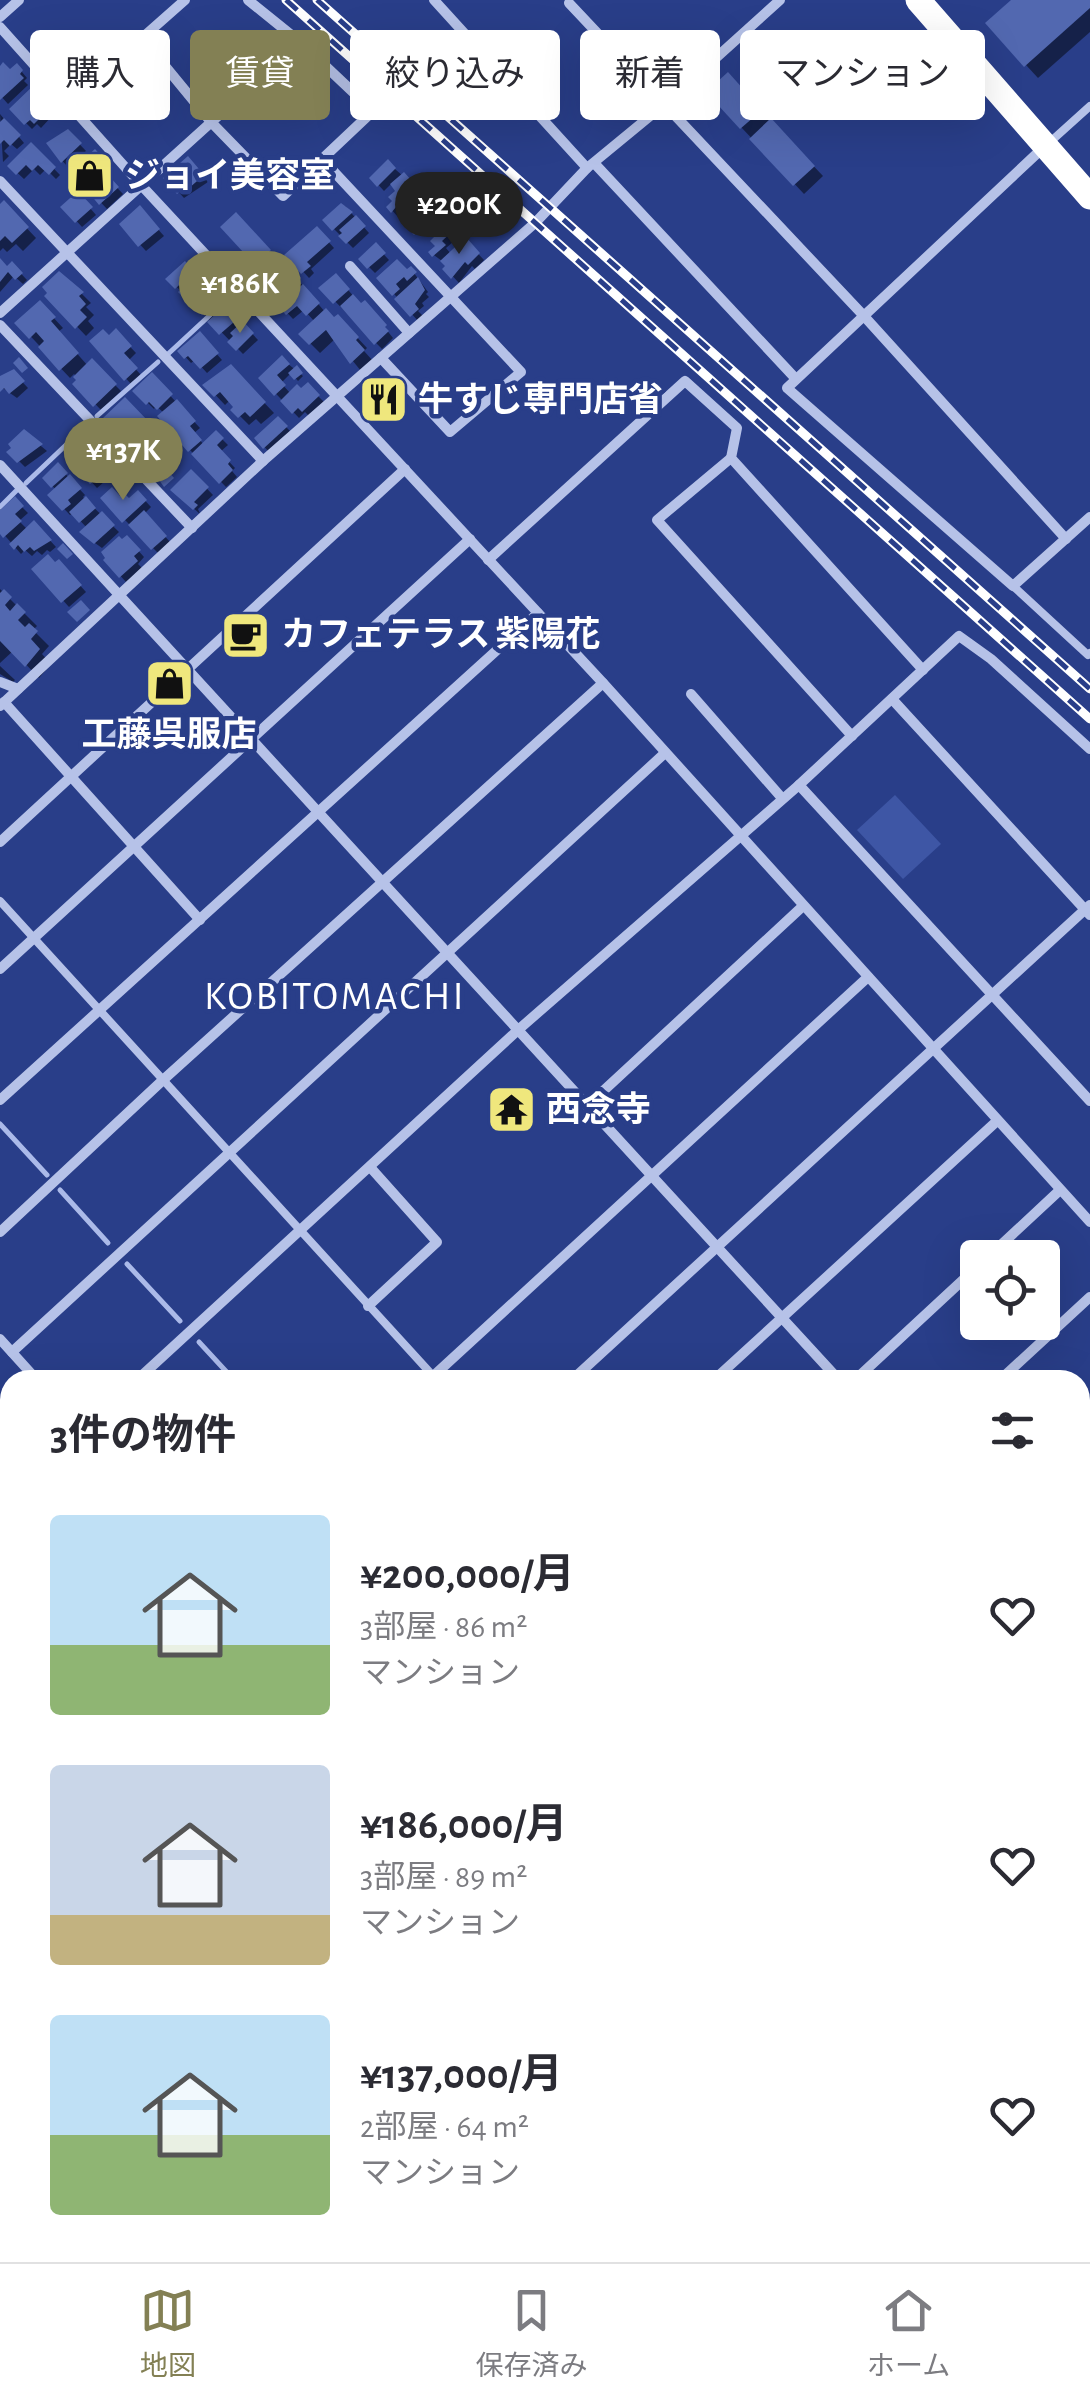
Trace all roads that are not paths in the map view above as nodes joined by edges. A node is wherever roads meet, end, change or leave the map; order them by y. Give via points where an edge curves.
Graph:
1 (19, 0) edge
2 (185, 0) edge
3 (248, 0) edge
4 (434, 0) edge
5 (780, 0) edge
6 (918, 0) edge
7 (568, 3) dead end
8 (0, 16) edge
9 (0, 26) edge
10 (285, 30) edge
11 (594, 30) edge
12 (720, 55) edge
13 (330, 70) edge
14 (1090, 106) edge
15 (647, 120) edge
16 (681, 120) edge
17 (212, 122) junction
18 (1046, 146) junction
19 (322, 159) junction
20 (591, 166) junction
21 (0, 181) edge
22 (142, 186) junction
23 (1090, 197) edge
24 (68, 252) junction
25 (350, 266) dead end
26 (452, 295) junction
27 (0, 313) edge
28 (863, 315) junction
29 (0, 325) edge
30 (409, 332) junction
31 (381, 358) junction
32 (796, 380) junction
33 (338, 396) junction
34 (731, 458) junction
35 (264, 461) junction
36 (0, 464) edge
37 (405, 469) junction
38 (1090, 516) edge
39 (192, 528) junction
40 (470, 539) junction
41 (1066, 539) junction
42 (488, 560) junction
43 (1013, 586) junction
44 (122, 594) junction
45 (538, 614) junction
46 (1090, 653) edge
47 (188, 666) junction
48 (923, 670) junction
49 (0, 682) edge
50 (602, 683) junction
51 (18, 690) junction
52 (691, 694) dead end
53 (892, 699) junction
54 (2, 704) edge
55 (852, 736) junction
56 (252, 738) junction
57 (1090, 749) edge
58 (665, 752) junction
59 (70, 777) junction
60 (799, 785) junction
61 (781, 798) junction
62 (319, 811) junction
63 (738, 835) junction
64 (0, 842) edge
65 (134, 847) junction
66 (383, 881) junction
67 (0, 901) edge
68 (803, 906) junction
69 (1088, 910) edge
70 (200, 920) junction
71 (34, 939) junction
72 (446, 951) junction
73 (0, 969) edge
74 (868, 977) junction
75 (994, 996) junction
76 (99, 1012) junction
77 (518, 1030) junction
78 (933, 1048) junction
79 (163, 1080) junction
80 (0, 1100) edge
81 (1090, 1101) edge
82 (587, 1106) junction
83 (997, 1121) junction
84 (228, 1151) junction
85 (370, 1167) junction
86 (652, 1176) junction
87 (1060, 1190) junction
88 (1090, 1222) edge
89 (300, 1231) junction
90 (0, 1232) edge
91 (1006, 1240) edge
92 (717, 1248) junction
93 (960, 1283) edge
94 (1090, 1297) edge
95 (368, 1306) junction
96 (782, 1318) junction
97 (0, 1339) edge
98 (12, 1352) junction
99 (28, 1370) edge
100 (148, 1370) edge
101 (425, 1370) edge
102 (443, 1370) edge
103 (583, 1370) edge
104 (725, 1370) edge
105 (830, 1370) edge
106 (866, 1370) edge
107 (1011, 1370) edge

1 - 8 street
2 - 17 street via 142,38
3 - 10 street
4 - 20 street
5 - 12 street
6 - 18 highway
7 - 11 street
9 - 22 street
13 - 19 street via 373,111
14 - 18 lane
15 - 20 street
16 - 28 street
17 - 19 street via 283,196
17 - 22 street
18 - 23 highway
18 - 28 street
19 - 26 street
20 - 26 street
20 - 32 street
21 - 24 street
22 - 24 street
22 - 33 street
24 - 27 street
24 - 35 street
25 - 30 street
26 - 30 street
26 - 31 street via 521,372 450,432
28 - 32 street
28 - 41 street
29 - 39 street
30 - 31 street
31 - 33 street
32 - 43 street via 787,388
33 - 35 street
33 - 37 street
34 - 42 street via 737,428 685,382
34 - 48 street
34 - 55 street via 657,520
35 - 39 street
36 - 44 street
37 - 40 street
37 - 47 street
38 - 41 street
39 - 44 street
40 - 42 street
40 - 56 street
41 - 43 street
42 - 45 street
43 - 46 lane
44 - 47 street
44 - 51 street
45 - 50 street
45 - 62 street
47 - 56 street
47 - 59 street
48 - 53 street
48 - 57 street via 959,636
49 - 51 street
50 - 58 street
50 - 66 street
51 - 54 street
52 - 61 street
53 - 55 street
53 - 69 street
54 - 59 street
55 - 60 street
56 - 62 street
56 - 65 street
58 - 63 street
58 - 72 street
59 - 64 street
59 - 65 street
60 - 61 street
60 - 75 street
61 - 63 street
62 - 66 street
62 - 70 street
63 - 68 street
63 - 77 street
65 - 70 street
65 - 71 street
66 - 72 street
66 - 79 street
67 - 71 lane
68 - 74 street
68 - 82 street
69 - 75 street
70 - 76 street
71 - 73 street
71 - 76 lane
72 - 77 street
72 - 84 street
74 - 78 street
74 - 86 street
75 - 78 street
75 - 81 street
76 - 79 lane
76 - 80 street
77 - 82 street
77 - 85 street
78 - 83 street
78 - 92 street
79 - 84 lane
79 - 90 street
82 - 86 street
83 - 87 street
83 - 96 street
84 - 89 lane
84 - 98 street
85 - 89 street
85 - 95 street via 438,1242
86 - 92 street
86 - 102 street
87 - 88 street
87 - 91 street
89 - 95 lane
89 - 100 street
92 - 96 street
92 - 103 street
93 - 106 street
94 - 107 street
95 - 101 lane
96 - 104 street
96 - 105 street
97 - 98 street
98 - 99 street

